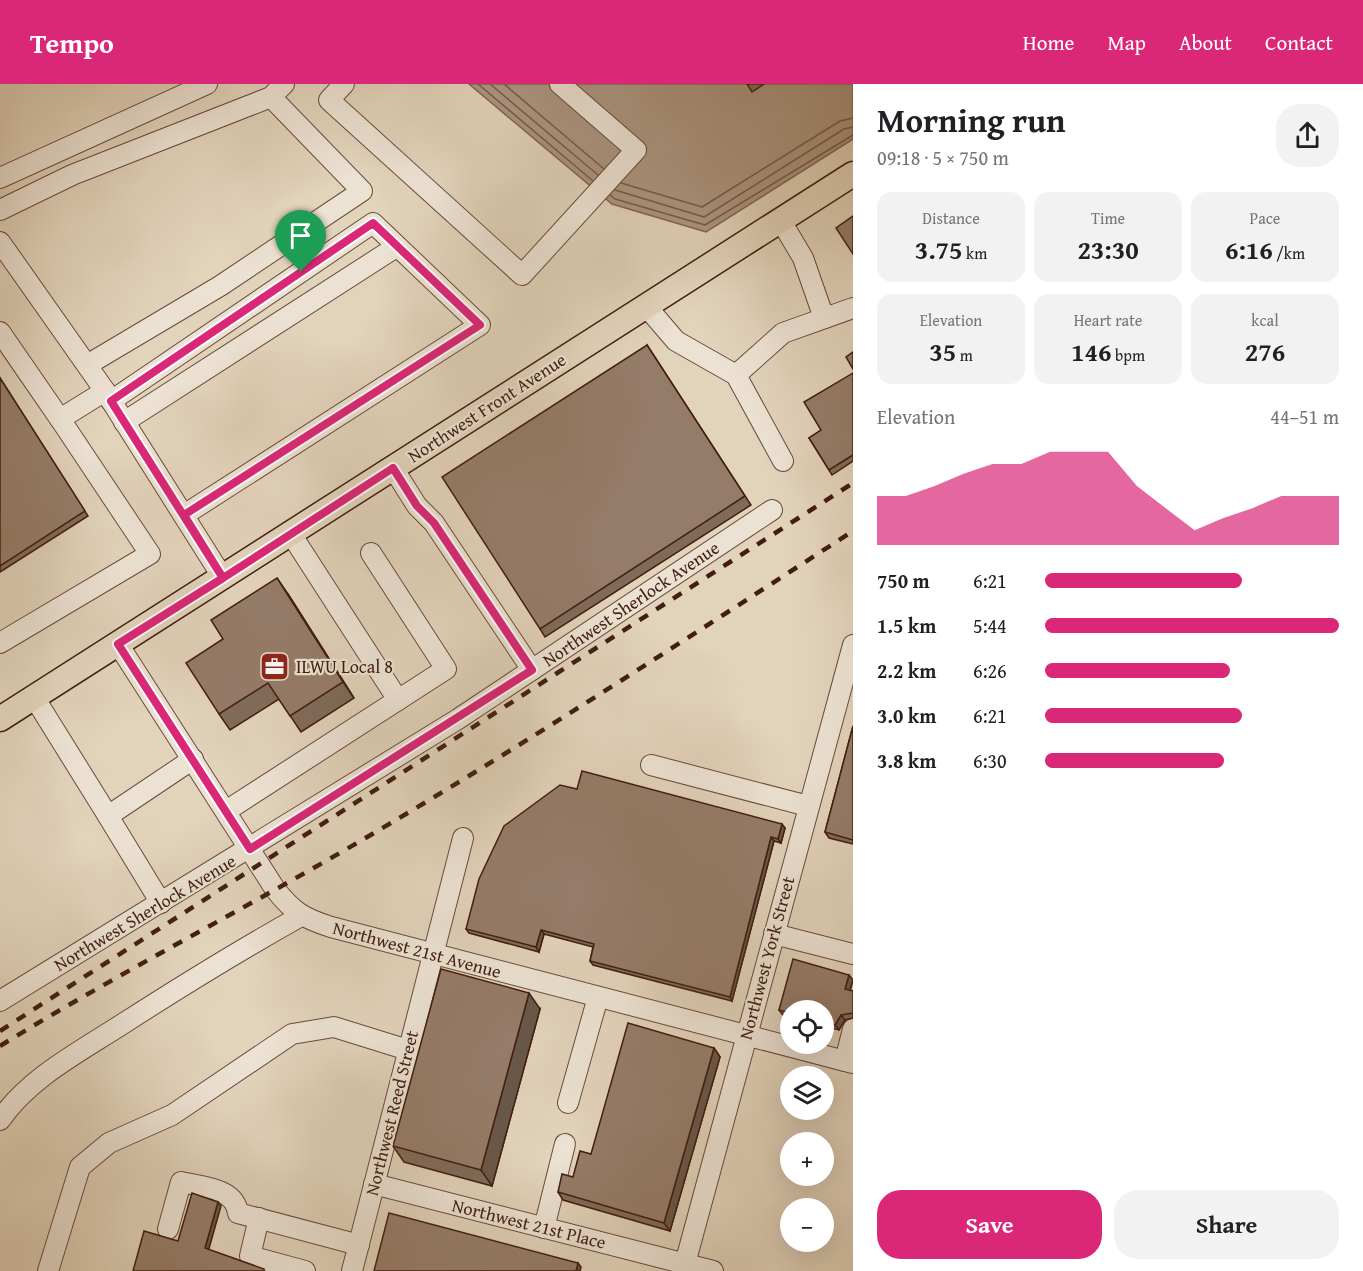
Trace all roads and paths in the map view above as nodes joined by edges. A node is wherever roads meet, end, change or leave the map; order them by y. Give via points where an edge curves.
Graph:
1 (207, 84) edge
2 (344, 84) edge
3 (560, 84) edge
4 (278, 90) edge
5 (853, 174) edge
6 (0, 178) edge
7 (0, 210) edge
8 (781, 220) junction
9 (0, 242) edge
10 (396, 247) junction
11 (646, 306) junction
12 (853, 308) edge
13 (824, 318) junction
14 (0, 332) edge
15 (87, 365) junction
16 (736, 375) junction
17 (108, 396) junction
18 (60, 419) junction
19 (124, 422) junction
20 (783, 461) dead end
21 (393, 468) junction
22 (772, 510) dead end
23 (184, 515) junction
24 (291, 534) junction
25 (371, 553) dead end
26 (223, 578) junction
27 (0, 643) edge
28 (118, 644) junction
29 (853, 645) edge
30 (532, 670) junction
31 (34, 697) junction
32 (398, 700) junction
33 (0, 719) edge
34 (193, 759) junction
35 (651, 765) dead end
36 (808, 806) junction
37 (226, 811) junction
38 (108, 816) junction
39 (463, 838) dead end
40 (250, 849) junction
41 (161, 903) junction
42 (301, 916) junction
43 (774, 934) junction
44 (433, 954) junction
45 (853, 954) edge
46 (598, 997) junction
47 (0, 1000) edge
48 (853, 1029) edge
49 (746, 1036) junction
50 (408, 1050) junction
51 (849, 1062) edge
52 (568, 1103) dead end
53 (0, 1120) edge
54 (565, 1144) dead end
55 (374, 1184) junction
56 (259, 1218) junction
57 (544, 1228) junction
58 (168, 1229) dead end
59 (359, 1245) junction
60 (683, 1268) edge
61 (48, 1271) edge
62 (305, 1271) edge
63 (352, 1271) edge
64 (713, 1271) edge

1 - 6 street
2 - 3 street via 329,100 522,274 636,150
4 - 7 street via 72,175
4 - 15 street via 362,191 238,275
5 - 8 main road, Northwest Front Avenue
8 - 11 main road, Northwest Front Avenue
8 - 13 street via 803,258
9 - 15 street
10 - 17 street via 373,223
10 - 19 street
10 - 23 street via 480,325
11 - 16 street via 676,341
11 - 21 main road, Northwest Front Avenue
12 - 13 street
13 - 16 street via 783,333
14 - 18 street
15 - 17 street
16 - 20 street
17 - 18 street
17 - 19 street
18 - 27 street via 150,554
19 - 23 street
21 - 24 main road, Northwest Front Avenue
21 - 30 street
22 - 30 street, Northwest Sherlock Avenue
23 - 26 street
24 - 26 main road, Northwest Front Avenue
24 - 32 street
25 - 32 street via 446,669
26 - 28 main road, Northwest Front Avenue
28 - 31 main road, Northwest Front Avenue
28 - 34 street, Northwest 21st Avenue
29 - 36 street, Northwest York Street
30 - 40 street, Northwest Sherlock Avenue
31 - 33 main road, Northwest Front Avenue
31 - 38 street
32 - 37 street
34 - 37 street, Northwest 21st Avenue
34 - 38 street
35 - 36 street
36 - 43 street, Northwest York Street
37 - 40 street, Northwest 21st Avenue
38 - 41 street
39 - 44 street, Northwest Reed Street
40 - 41 street, Northwest Sherlock Avenue
40 - 42 street, Northwest 21st Avenue via 275,889 291,910
41 - 47 street, Northwest Sherlock Avenue
42 - 44 street, Northwest 21st Avenue
42 - 53 street via 214,966 51,1071
43 - 45 street
43 - 49 street, Northwest York Street
44 - 46 street, Northwest 21st Avenue
44 - 50 street, Northwest Reed Street
46 - 49 street, Northwest 21st Avenue
46 - 52 street
48 - 51 street
49 - 51 street, Northwest 21st Avenue
49 - 60 street, Northwest York Street
50 - 55 street, Northwest Reed Street
50 - 61 street via 334,1027 292,1034 172,1115 110,1143 80,1167
54 - 57 street
55 - 57 street, Northwest 21st Place
55 - 59 street, Northwest Reed Street
56 - 58 street via 238,1213 237,1203 229,1194 181,1182
56 - 59 street
56 - 62 street via 250,1256
57 - 60 street, Northwest 21st Place
59 - 63 street, Northwest Reed Street
60 - 64 street, Northwest 21st Place

